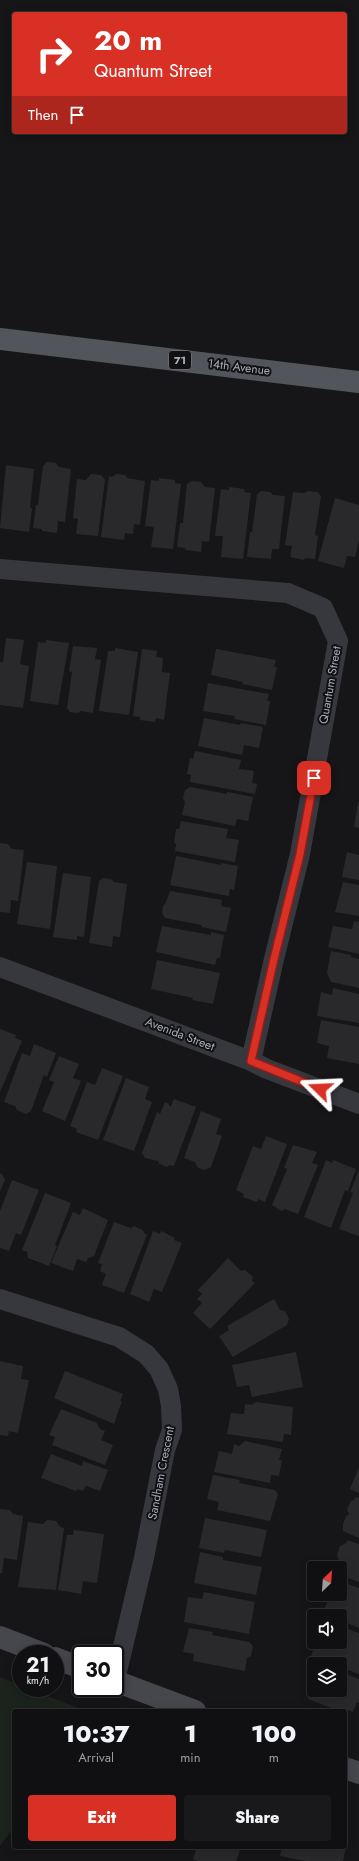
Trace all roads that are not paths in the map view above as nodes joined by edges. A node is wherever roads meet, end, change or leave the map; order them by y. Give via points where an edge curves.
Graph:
1 (0, 339) edge
2 (359, 382) edge
3 (0, 569) edge
4 (0, 967) edge
5 (251, 1061) junction
6 (359, 1104) edge
7 (0, 1299) edge
8 (0, 1637) edge
9 (21, 1645) edge
10 (123, 1645) edge
11 (124, 1683) edge
12 (190, 1709) edge
13 (347, 1769) edge
14 (359, 1773) edge

1 - 2 main road, 14th Avenue / 71
3 - 5 street, Quantum Street via 288,593 323,608 338,640 300,854
4 - 5 street, Avenida Street
5 - 6 street, Avenida Street
7 - 10 street, Sandham Crescent via 119,1337 146,1354 159,1369 168,1389 172,1430 165,1450 144,1558
8 - 9 street
11 - 12 street
13 - 14 street

